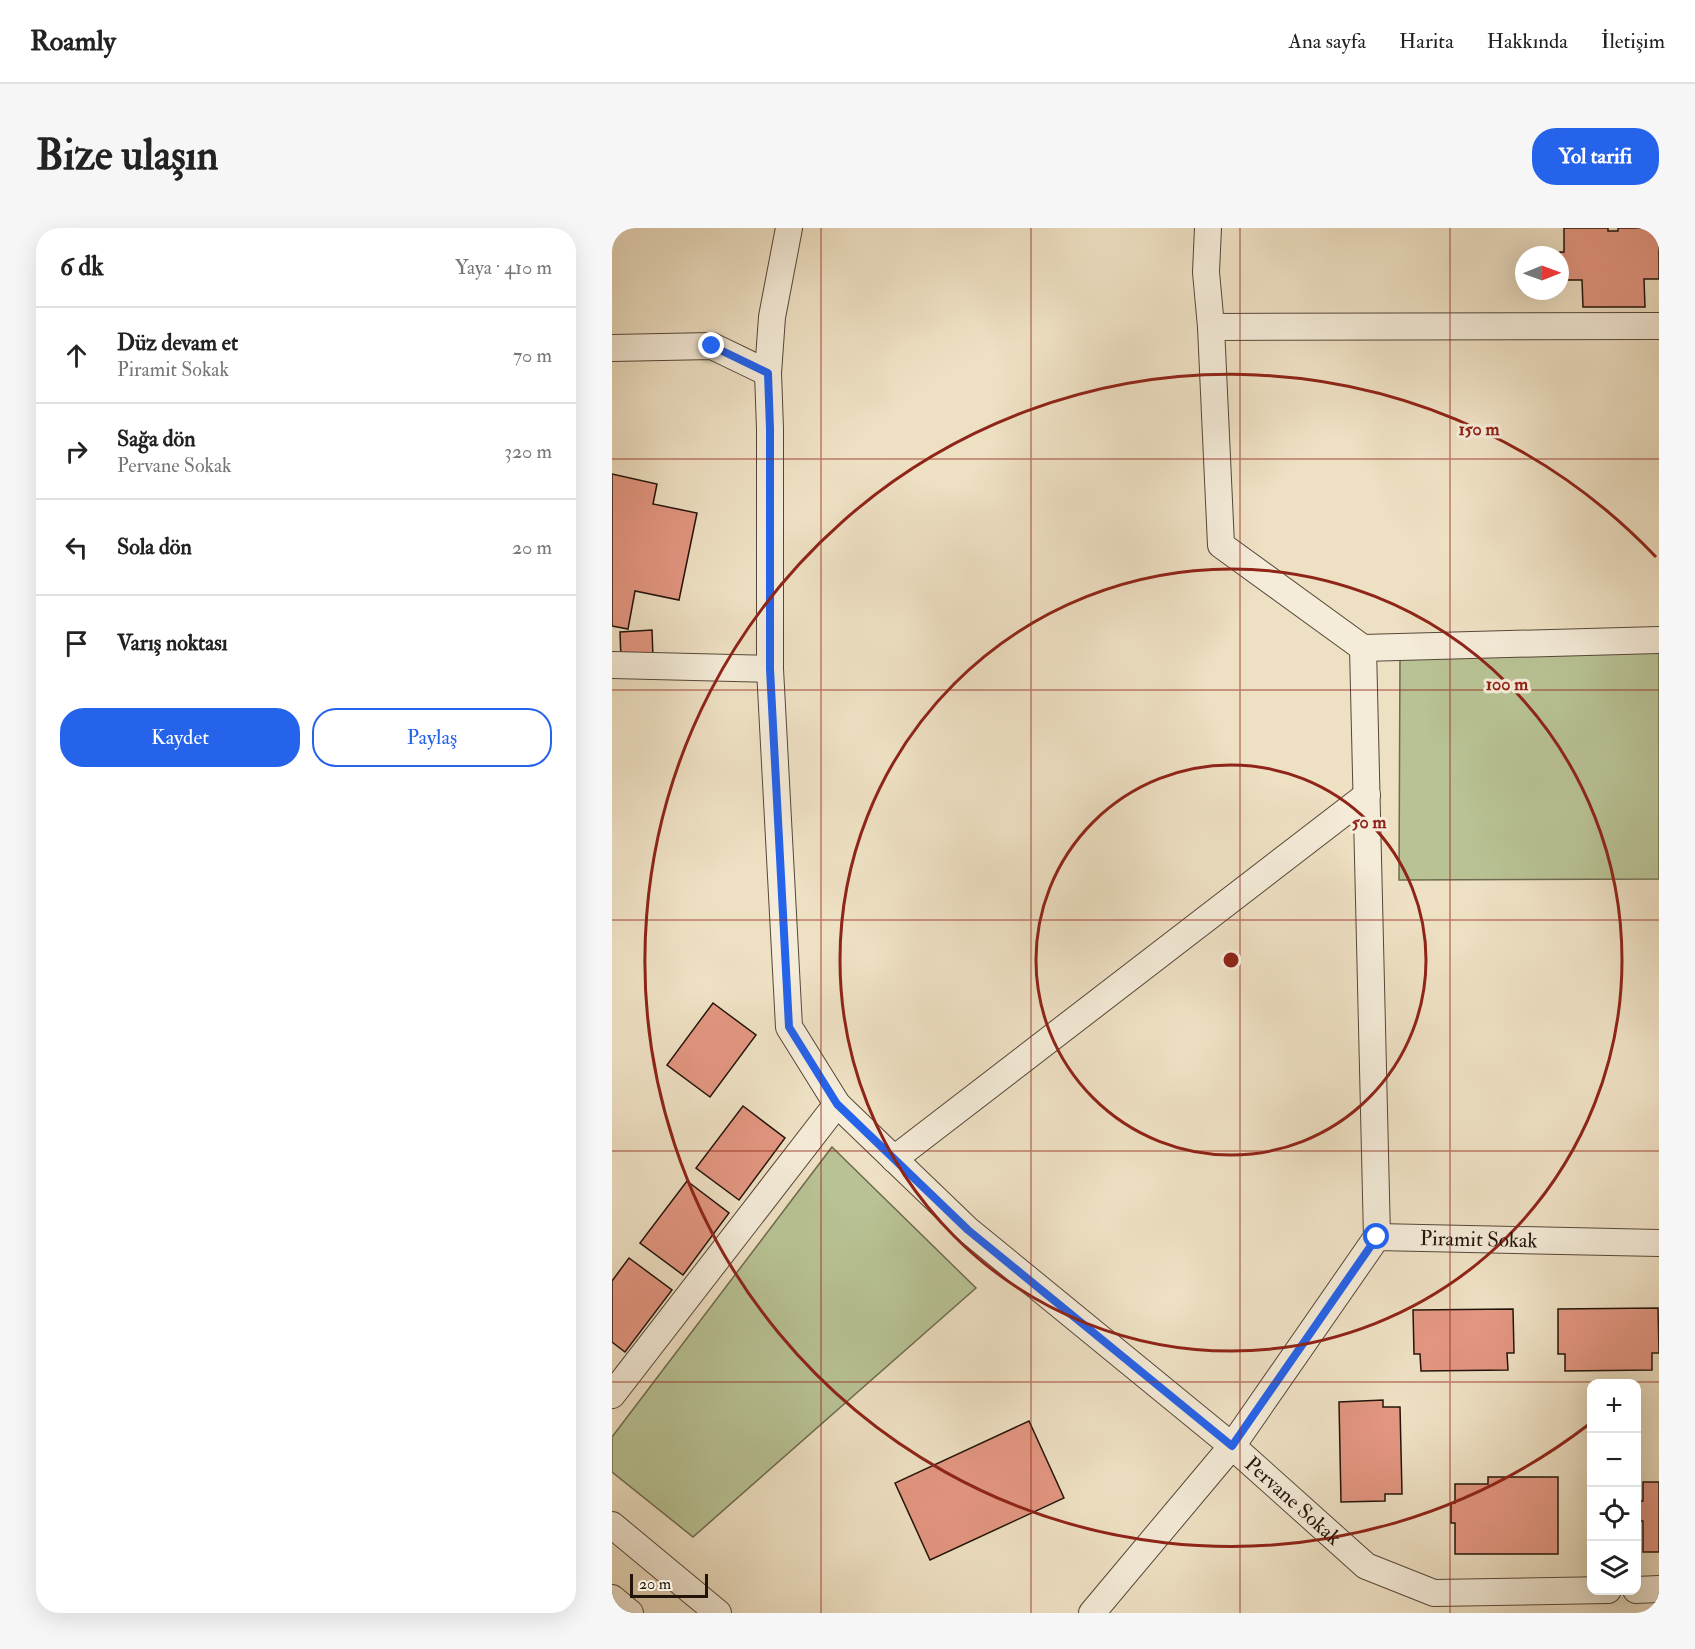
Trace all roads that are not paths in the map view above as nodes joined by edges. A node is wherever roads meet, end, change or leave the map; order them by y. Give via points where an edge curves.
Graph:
1 (789, 228) edge
2 (1208, 228) edge
3 (1659, 326) edge
4 (1211, 327) junction
5 (612, 348) edge
6 (768, 373) junction
7 (1659, 640) edge
8 (1364, 648) junction
9 (612, 665) edge
10 (770, 669) junction
11 (1367, 795) junction
12 (837, 1104) junction
13 (894, 1159) junction
14 (1377, 1237) junction
15 (1659, 1243) edge
16 (612, 1395) edge
17 (1232, 1446) junction
18 (612, 1525) edge
19 (1659, 1589) edge
20 (1587, 1590) edge
21 (1641, 1590) edge
22 (612, 1598) edge
23 (630, 1613) edge
24 (718, 1613) edge
25 (1092, 1613) edge

1 - 6 street, Pervane Sokak via 772,316
2 - 4 street via 1206,272
3 - 4 street
4 - 8 street via 1221,545
5 - 6 street via 712,346
6 - 10 street, Pervane Sokak
7 - 8 street
8 - 11 street
9 - 10 street
10 - 12 street, Pervane Sokak via 789,1027
11 - 13 street
11 - 14 street
12 - 13 street, Pervane Sokak
12 - 16 street
13 - 17 street, Pervane Sokak via 968,1230
14 - 15 street, Piramit Sokak
14 - 17 street
17 - 20 street, Pervane Sokak via 1366,1566 1434,1593
17 - 25 street
18 - 24 street
19 - 21 street
22 - 23 street

